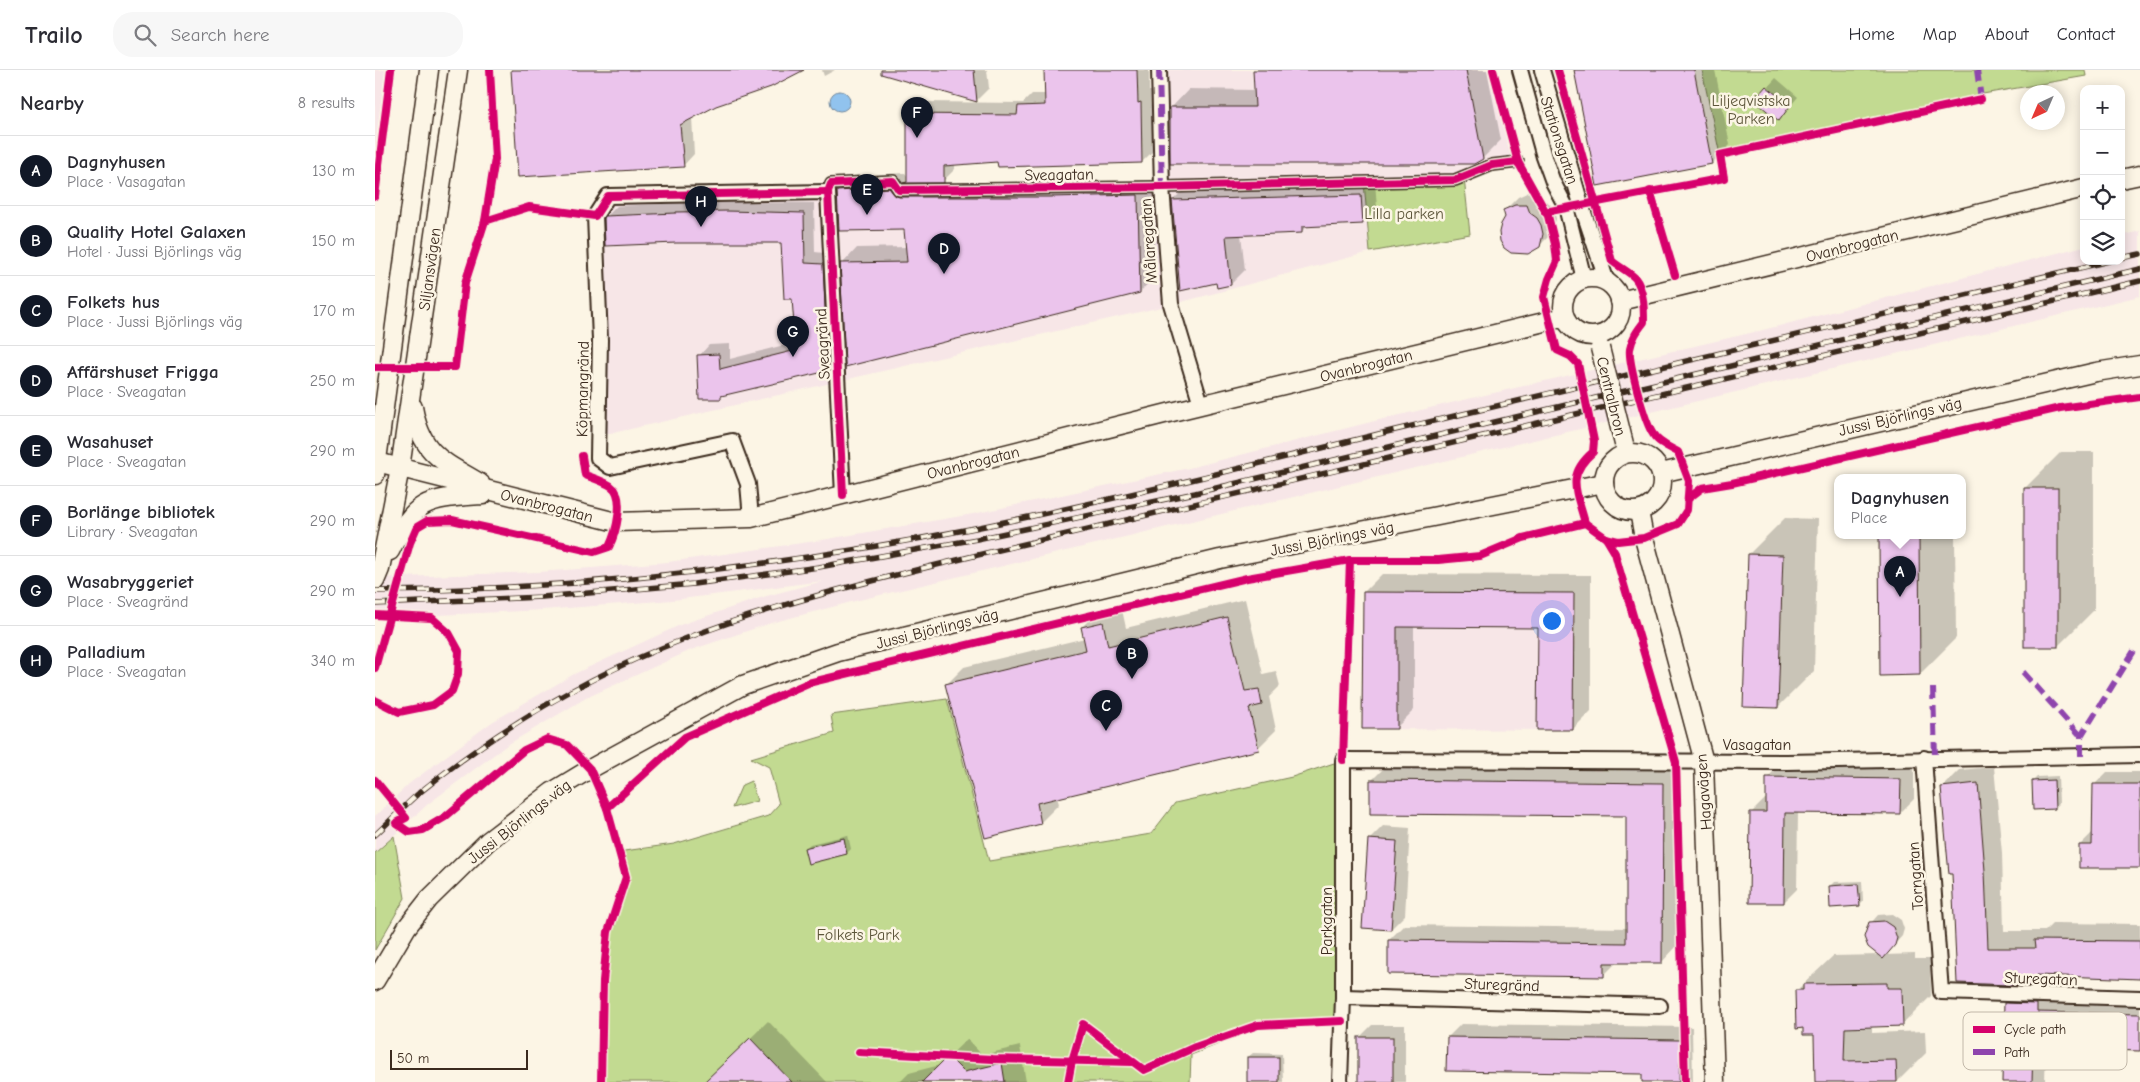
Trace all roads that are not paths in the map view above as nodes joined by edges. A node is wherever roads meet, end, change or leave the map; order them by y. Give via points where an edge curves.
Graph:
1 (429, 70) edge
2 (458, 70) edge
3 (1159, 70) edge
4 (1520, 70) edge
5 (1542, 70) edge
6 (1518, 162) dead end
7 (2140, 175) edge
8 (2125, 178) edge
9 (1162, 187) junction
10 (2080, 189) edge
11 (828, 192) junction
12 (608, 196) joint
13 (1584, 279) junction
14 (1607, 282) junction
15 (1621, 301) junction
16 (1565, 317) junction
17 (1598, 342) junction
18 (2140, 364) edge
19 (410, 392) junction
20 (1201, 404) junction
21 (1625, 449) junction
22 (400, 468) junction
23 (376, 469) edge
24 (1661, 473) junction
25 (1604, 483) junction
26 (498, 494) junction
27 (843, 495) junction
28 (1639, 511) junction
29 (751, 518) junction
30 (378, 575) edge
31 (2140, 756) edge
32 (1924, 758) junction
33 (1343, 760) joint
34 (1704, 762) junction
35 (375, 981) edge
36 (1941, 992) joint
37 (1343, 997) junction
38 (2140, 998) edge
39 (1660, 1006) dead end
40 (1341, 1082) edge
41 (1715, 1082) edge

1 - 23 street, Siljansvägen
2 - 19 street, Siljansvägen
3 - 9 street, Målaregatan
4 - 13 street, Stationsgatan via 1544,157 1566,208
5 - 14 street, Stationsgatan
6 - 9 street, Sveagatan via 1491,165 1455,180
7 - 8 street
9 - 11 street, Sveagatan via 899,190 893,181 831,184
9 - 20 street, Målaregatan via 1171,304
10 - 15 street, Ovanbrogatan
11 - 12 street, Sveagatan
11 - 27 street, Sveagränd
12 - 29 street, Köpmangränd via 595,216 600,340 598,458 610,467 732,441 748,484
13 - 14 street
13 - 16 street via 1575,283 1564,298
14 - 15 street
15 - 17 street via 1618,319
16 - 17 street via 1577,332
16 - 20 street, Ovanbrogatan
17 - 21 street, Centralbron, bridge
18 - 24 street, Jussi Björlings väg
19 - 22 street, Siljansvägen
19 - 26 street via 417,427 426,444 440,459
20 - 27 street, Ovanbrogatan
21 - 24 street via 1651,459
21 - 25 street via 1610,465
22 - 23 street, Ovanbrogatan
22 - 26 street, Ovanbrogatan
22 - 30 street, Siljansvägen
24 - 28 street via 1661,493 1648,507
25 - 28 street via 1606,493 1619,508
25 - 35 street, Jussi Björlings väg via 1220,559 838,652 743,685 552,792 489,841 429,899 407,926
26 - 29 street, Ovanbrogatan via 617,522
26 - 30 street via 440,498 424,504 401,528
27 - 29 street, Ovanbrogatan
28 - 34 street, Hagavägen
31 - 32 street, Vasagatan
32 - 34 street, Vasagatan
32 - 36 street, Torngatan
33 - 34 street, Vasagatan
33 - 37 street, Parkgatan
34 - 41 street, Hagavägen
36 - 38 street, Sturegatan
37 - 39 street, Sturegränd
37 - 40 street, Parkgatan

